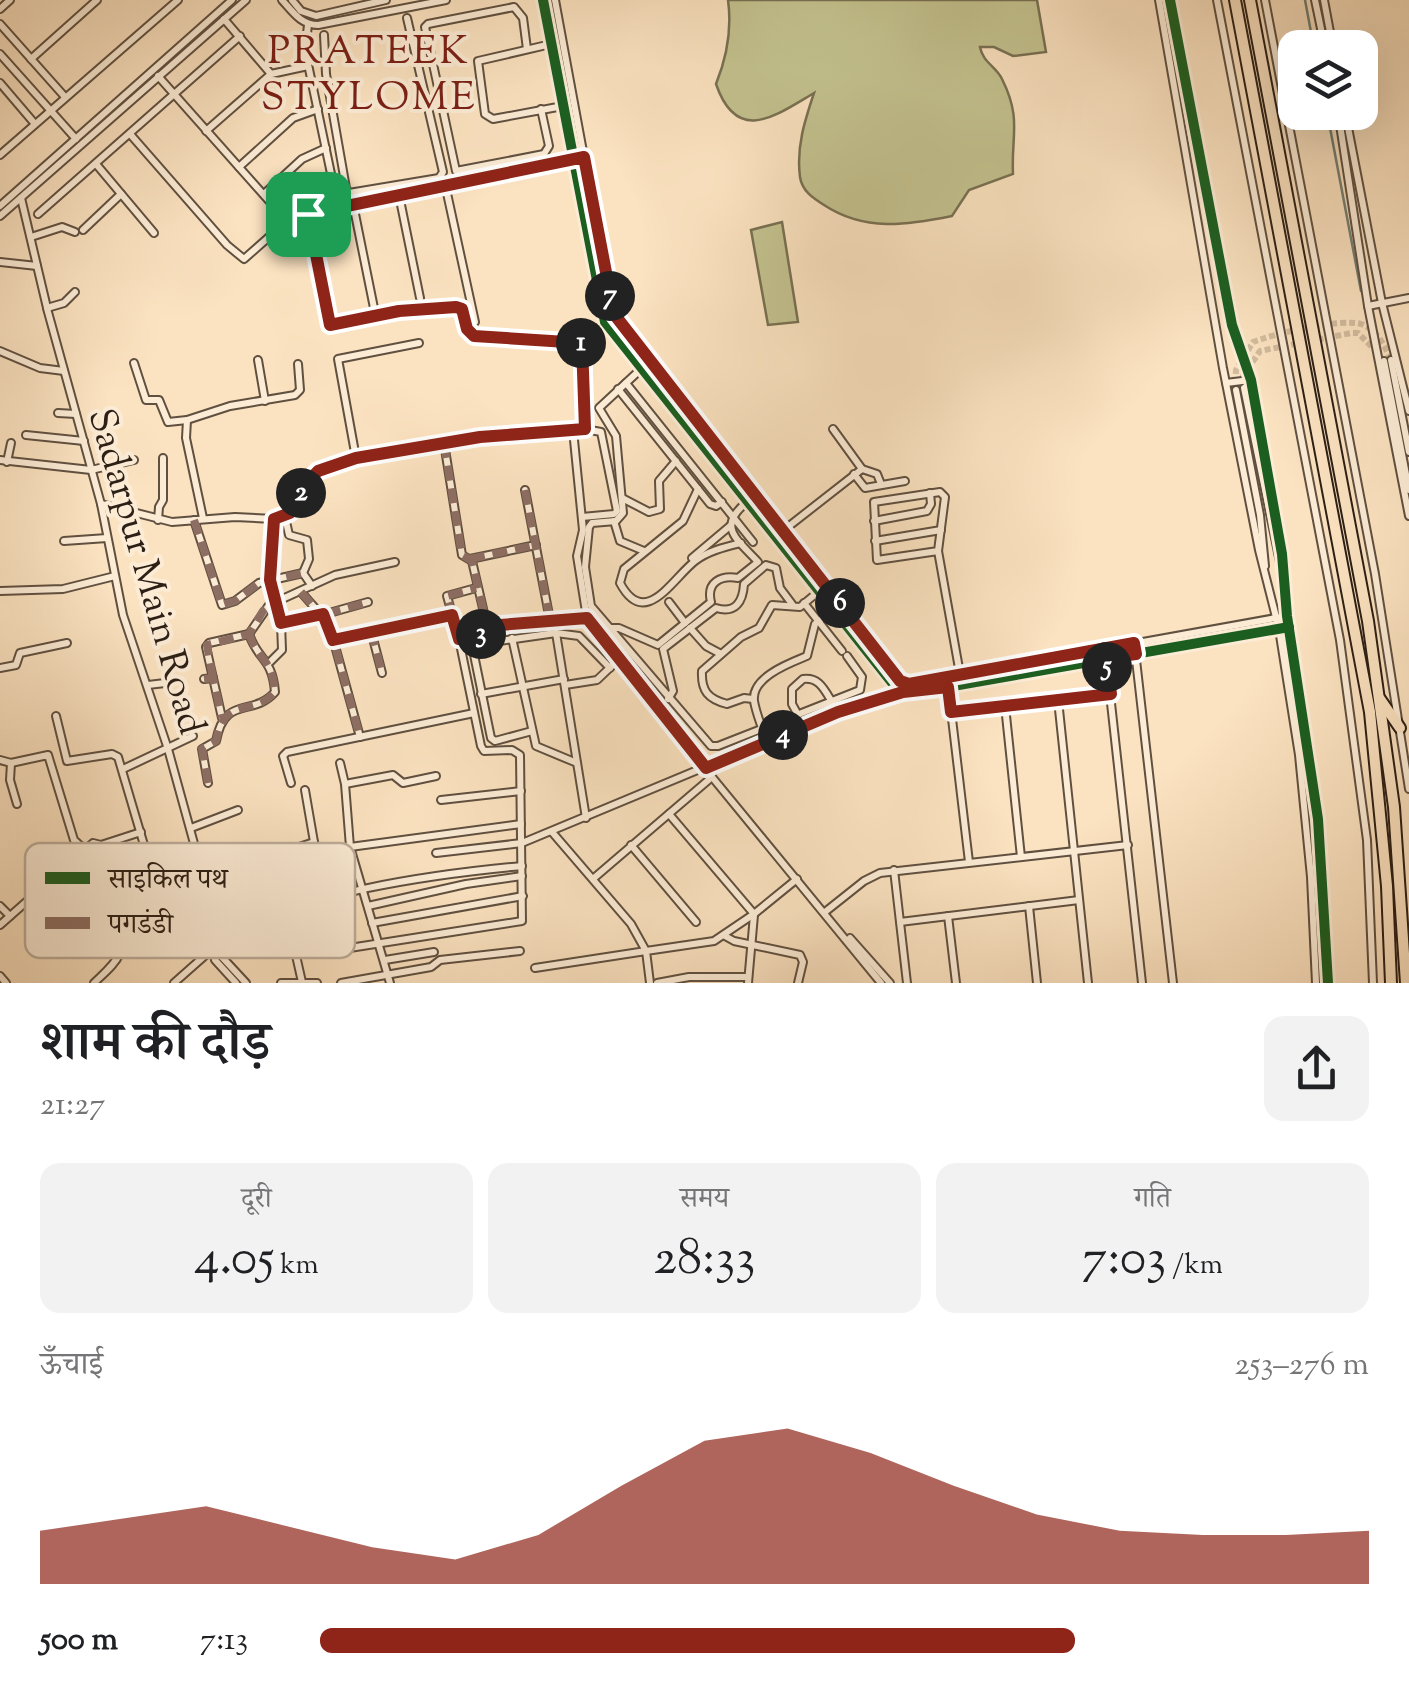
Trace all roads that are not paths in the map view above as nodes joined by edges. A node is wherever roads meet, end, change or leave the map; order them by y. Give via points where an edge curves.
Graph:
1 (10, 0) edge
2 (97, 0) edge
3 (178, 0) edge
4 (232, 0) edge
5 (246, 0) edge
6 (282, 0) edge
7 (292, 0) edge
8 (386, 0) edge
9 (446, 0) edge
10 (542, 0) edge
11 (555, 0) edge
12 (1160, 0) edge
13 (1170, 0) edge
14 (1217, 0) edge
15 (1235, 0) edge
16 (1250, 0) edge
17 (1265, 0) edge
18 (1316, 0) edge
19 (1324, 0) edge
20 (0, 9) edge
21 (407, 18) dead end
22 (224, 19) junction
23 (0, 24) edge
24 (308, 25) junction
25 (1322, 30) edge
26 (1330, 30) edge
27 (324, 35) dead end
28 (240, 36) junction
29 (551, 44) junction
30 (527, 49) junction
31 (0, 54) edge
32 (31, 59) junction
33 (308, 66) junction
34 (156, 74) junction
35 (271, 74) junction
36 (1, 87) edge
37 (174, 94) junction
38 (66, 97) junction
39 (563, 106) junction
40 (318, 109) junction
41 (541, 109) junction
42 (50, 110) junction
43 (36, 124) junction
44 (206, 130) junction
45 (1342, 130) edge
46 (1349, 130) edge
47 (130, 134) junction
48 (79, 142) junction
49 (326, 148) junction
50 (0, 155) edge
51 (584, 157) junction
52 (574, 158) junction
53 (96, 164) junction
54 (239, 167) junction
55 (445, 184) junction
56 (121, 194) junction
57 (264, 194) junction
58 (399, 195) junction
59 (21, 198) junction
60 (353, 204) junction
61 (0, 206) edge
62 (338, 207) junction
63 (38, 214) dead end
64 (308, 214) junction
65 (0, 216) edge
66 (287, 221) junction
67 (154, 233) dead end
68 (31, 237) junction
69 (0, 262) edge
70 (37, 266) junction
71 (75, 292) dead end
72 (420, 298) dead end
73 (1409, 298) edge
74 (1382, 304) junction
75 (1368, 306) junction
76 (47, 308) junction
77 (374, 308) dead end
78 (614, 314) junction
79 (474, 322) dead end
80 (606, 322) junction
81 (582, 343) junction
82 (418, 344) dead end
83 (0, 351) edge
84 (258, 360) dead end
85 (134, 364) dead end
86 (298, 364) dead end
87 (641, 369) junction
88 (64, 371) junction
89 (1251, 380) junction
90 (1226, 384) junction
91 (622, 386) junction
92 (265, 402) junction
93 (1409, 411) edge
94 (58, 412) dead end
95 (76, 414) junction
96 (187, 420) junction
97 (585, 429) junction
98 (834, 429) dead end
99 (574, 430) junction
100 (26, 434) dead end
101 (84, 440) junction
102 (11, 443) dead end
103 (444, 443) junction
104 (1409, 452) edge
105 (163, 458) dead end
106 (356, 458) junction
107 (686, 458) junction
108 (134, 460) dead end
109 (4, 461) edge
110 (677, 462) junction
111 (92, 470) junction
112 (858, 471) junction
113 (904, 481) dead end
114 (881, 484) junction
115 (735, 488) junction
116 (698, 489) junction
117 (524, 490) dead end
118 (1409, 490) edge
119 (930, 493) junction
120 (622, 498) junction
121 (720, 500) junction
122 (747, 502) junction
123 (100, 504) junction
124 (732, 514) junction
125 (1409, 516) edge
126 (284, 517) junction
127 (582, 517) junction
128 (199, 519) junction
129 (274, 519) junction
130 (158, 520) junction
131 (614, 521) junction
132 (874, 521) junction
133 (730, 526) junction
134 (784, 530) junction
135 (940, 530) junction
136 (107, 538) junction
137 (64, 541) dead end
138 (875, 541) junction
139 (741, 542) junction
140 (753, 542) dead end
141 (536, 545) junction
142 (627, 546) junction
143 (938, 551) junction
144 (645, 552) junction
145 (692, 558) dead end
146 (470, 559) junction
147 (395, 562) dead end
148 (630, 564) junction
149 (1283, 570) junction
150 (1265, 572) junction
151 (303, 573) junction
152 (115, 576) junction
153 (270, 580) junction
154 (312, 586) junction
155 (670, 586) junction
156 (476, 588) junction
157 (0, 591) edge
158 (302, 592) junction
159 (818, 592) junction
160 (658, 600) junction
161 (275, 602) junction
162 (368, 602) dead end
163 (669, 602) junction
164 (804, 603) junction
165 (792, 604) junction
166 (832, 610) junction
167 (323, 614) junction
168 (452, 615) junction
169 (1287, 616) junction
170 (587, 618) junction
171 (1276, 618) junction
172 (550, 620) junction
173 (818, 621) junction
174 (281, 623) junction
175 (487, 626) junction
176 (688, 626) junction
177 (1289, 627) junction
178 (609, 628) junction
179 (1278, 629) junction
180 (371, 631) junction
181 (556, 633) junction
182 (248, 634) junction
183 (512, 638) junction
184 (459, 639) junction
185 (333, 640) junction
186 (67, 643) dead end
187 (1134, 643) junction
188 (706, 646) junction
189 (721, 654) junction
190 (1136, 654) junction
191 (1106, 658) junction
192 (619, 659) junction
193 (270, 662) junction
194 (0, 668) edge
195 (610, 668) junction
196 (704, 668) junction
197 (382, 673) dead end
198 (960, 674) junction
199 (946, 677) junction
200 (565, 682) junction
201 (165, 683) dead end
202 (900, 683) junction
203 (148, 686) junction
204 (522, 686) junction
205 (948, 687) junction
206 (903, 692) junction
207 (481, 694) junction
208 (1111, 694) junction
209 (1379, 698) junction
210 (668, 699) junction
211 (754, 699) junction
212 (1058, 700) junction
213 (832, 702) junction
214 (1005, 706) junction
215 (474, 712) junction
216 (951, 712) junction
217 (798, 715) junction
218 (56, 716) dead end
219 (222, 718) junction
220 (1400, 728) junction
221 (763, 729) junction
222 (532, 731) junction
223 (194, 736) dead end
224 (360, 737) junction
225 (766, 742) junction
226 (168, 748) junction
227 (65, 752) junction
228 (48, 755) junction
229 (0, 760) edge
230 (11, 763) junction
231 (340, 763) dead end
232 (578, 763) junction
233 (706, 768) junction
234 (123, 769) junction
235 (436, 776) dead end
236 (712, 777) junction
237 (208, 782) dead end
238 (291, 783) dead end
239 (345, 784) junction
240 (1409, 787) edge
241 (305, 790) dead end
242 (521, 791) junction
243 (442, 800) dead end
244 (17, 804) dead end
245 (238, 810) dead end
246 (669, 814) junction
247 (586, 818) junction
248 (521, 824) junction
249 (191, 828) junction
250 (141, 832) junction
251 (552, 832) junction
252 (314, 842) joint
253 (78, 843) edge
254 (107, 843) edge
255 (144, 843) edge
256 (195, 843) edge
257 (311, 843) edge
258 (350, 843) edge
259 (522, 843) junction
260 (632, 845) junction
261 (1128, 845) junction
262 (355, 846) edge
263 (1074, 851) junction
264 (436, 853) dead end
265 (1021, 856) junction
266 (355, 862) edge
267 (969, 862) junction
268 (522, 866) junction
269 (894, 870) junction
270 (522, 876) junction
271 (594, 878) junction
272 (798, 879) junction
273 (364, 888) junction
274 (355, 890) edge
275 (523, 896) junction
276 (1079, 900) junction
277 (1409, 901) edge
278 (25, 903) edge
279 (0, 906) edge
280 (368, 906) junction
281 (1028, 906) junction
282 (826, 912) junction
283 (754, 914) junction
284 (10, 916) junction
285 (948, 916) junction
286 (1403, 918) junction
287 (372, 922) junction
288 (696, 922) dead end
289 (900, 922) junction
290 (0, 925) edge
291 (842, 931) junction
292 (725, 936) junction
293 (380, 944) junction
294 (750, 944) junction
295 (355, 948) edge
296 (520, 950) dead end
297 (434, 952) dead end
298 (646, 952) junction
299 (118, 958) edge
300 (205, 958) edge
301 (217, 958) edge
302 (222, 958) edge
303 (385, 960) junction
304 (534, 968) dead end
305 (0, 976) edge
306 (389, 979) edge
307 (748, 980) edge
308 (302, 982) edge
309 (1088, 982) edge
310 (6, 983) edge
311 (94, 983) edge
312 (174, 983) edge
313 (236, 983) edge
314 (246, 983) edge
315 (281, 983) edge
316 (317, 983) edge
317 (341, 983) edge
318 (654, 983) edge
319 (798, 983) edge
320 (881, 983) edge
321 (890, 983) edge
322 (907, 983) edge
323 (956, 983) edge
324 (1037, 983) edge
325 (1074, 983) edge
326 (1142, 983) edge
327 (1173, 983) edge
328 (1316, 983) edge
329 (1328, 983) edge
330 (1373, 983) edge
331 (1390, 983) edge
332 (1406, 983) edge

1 - 20 street
2 - 32 street
3 - 38 street
4 - 34 street
5 - 22 street
6 - 24 street
7 - 8 street via 316,16
9 - 24 street
10 - 29 street
11 - 51 street
12 - 90 street
13 - 89 street via 1232,325
14 - 330 street via 1340,640 1367,840
15 - 331 highway via 1370,712
16 - 209 highway
17 - 220 street
18 - 25 street
19 - 26 street
21 - 27 street via 443,172 439,178 349,193
22 - 28 street
22 - 34 street
23 - 32 street
24 - 33 street
28 - 35 street
28 - 37 street
29 - 30 street
29 - 39 street
30 - 41 street via 478,61 485,114 493,119
30 - 41 street via 523,18 514,7 425,27 456,170 544,154 549,146
31 - 42 street
32 - 38 street
33 - 35 street
33 - 40 street
34 - 37 street
34 - 48 street
35 - 44 street
36 - 43 street
37 - 44 street
37 - 47 street
38 - 42 street
39 - 41 street
39 - 52 street
40 - 49 street
40 - 54 street via 293,118
42 - 43 street
42 - 48 street
43 - 50 street
44 - 54 street
45 - 75 street
46 - 74 street
47 - 53 street
47 - 66 street via 242,258
48 - 59 street
48 - 61 street
49 - 57 street
49 - 62 street
51 - 52 street
51 - 78 street
52 - 55 street
52 - 80 street
53 - 56 street
53 - 63 street
54 - 57 street
55 - 58 street
55 - 79 street
56 - 67 street
56 - 68 street via 79,231 62,227
57 - 66 street
58 - 60 street
58 - 72 street
59 - 65 street
59 - 68 street, Sadarpur Main Road
60 - 62 street
60 - 77 street
62 - 64 street
64 - 66 street
64 - 81 street via 330,325 456,307 474,336
68 - 70 street, Sadarpur Main Road
69 - 70 street
70 - 76 street, Sadarpur Main Road
71 - 76 street
73 - 74 street
74 - 75 street
74 - 93 street
75 - 125 street
76 - 88 street, Sadarpur Main Road
78 - 80 street
78 - 134 street
80 - 81 street
80 - 87 street
81 - 97 street
82 - 106 street via 338,360
83 - 88 street
84 - 92 street
85 - 96 street via 146,400 161,402 168,422
86 - 92 street via 298,394
87 - 91 street
87 - 115 street
88 - 95 street, Sadarpur Main Road
89 - 90 street
89 - 149 street
90 - 150 street
91 - 107 street
91 - 110 street
91 - 120 street via 599,408 616,436
92 - 96 street
94 - 95 street
95 - 101 street, Sadarpur Main Road
96 - 128 street
97 - 99 street
97 - 127 street via 601,432 617,510
98 - 112 street
99 - 103 street
99 - 127 street
100 - 101 street
101 - 111 street, Sadarpur Main Road
102 - 109 street
103 - 106 street
103 - 146 street via 462,555
104 - 118 street via 1387,360
105 - 130 street
106 - 126 street via 318,471
107 - 110 street
107 - 121 street
108 - 111 street
109 - 111 street
110 - 116 street
110 - 120 street via 660,481 660,509 648,512
111 - 123 street, Sadarpur Main Road
112 - 114 street via 876,474
112 - 114 street via 865,488
112 - 134 street
113 - 114 street
115 - 121 street
115 - 122 street
116 - 121 street via 710,504
116 - 144 street via 683,521
117 - 141 street
119 - 132 street via 927,511
119 - 132 street via 876,501
119 - 135 street via 945,497
120 - 131 street via 623,513
121 - 124 street
122 - 124 street
122 - 159 street
123 - 130 street
123 - 136 street, Sadarpur Main Road
124 - 133 street
124 - 140 street
126 - 129 street
126 - 151 street via 289,536 307,540
127 - 170 street via 577,556
128 - 129 street
128 - 130 street
128 - 153 street via 222,605
129 - 153 street
131 - 142 street
131 - 178 street via 590,524 586,558 589,603
132 - 138 street
133 - 139 street
133 - 145 street
134 - 202 street
135 - 138 street
135 - 143 street
136 - 137 street
136 - 152 street, Sadarpur Main Road
138 - 143 street via 879,561
139 - 155 street via 699,558
139 - 176 street via 758,562 738,578 713,583 711,602
141 - 146 street
141 - 172 street
142 - 144 street
142 - 148 street
143 - 198 street
144 - 148 street
146 - 156 street
147 - 154 street
148 - 160 street via 621,577 624,590 646,603
149 - 150 street via 1240,388
149 - 169 street
150 - 171 street
151 - 153 street
151 - 154 street
152 - 157 street via 63,589
152 - 203 street, Sadarpur Main Road
153 - 161 street
154 - 158 street
155 - 160 street
155 - 163 street
156 - 168 street via 447,596
156 - 175 street
158 - 161 street
158 - 167 street
159 - 164 street
159 - 166 street
160 - 163 street
161 - 174 street
161 - 182 street
162 - 167 street
163 - 176 street
164 - 165 street
164 - 173 street
165 - 176 street via 776,566 766,565 743,586 739,604 716,608
165 - 189 street via 772,605 759,628
166 - 173 street
166 - 202 street
167 - 174 street
167 - 185 street
168 - 180 street
168 - 184 street
169 - 171 street
169 - 177 street
170 - 172 street
170 - 192 street
171 - 179 street
171 - 187 street
172 - 175 street
173 - 211 street via 808,656 782,665
173 - 213 street via 862,676 861,688
174 - 193 street via 281,654
175 - 184 street via 478,636
176 - 178 street via 658,645
176 - 188 street
176 - 210 street via 663,650
177 - 179 street
177 - 329 street via 1318,819
178 - 210 street
179 - 190 street
179 - 328 street via 1299,755
180 - 185 street
180 - 197 street
181 - 183 street
181 - 195 street via 579,636
181 - 200 street
182 - 193 street
182 - 219 street via 207,645 208,678
183 - 204 street
183 - 207 street via 472,646
184 - 215 street
185 - 224 street
186 - 194 street via 20,653 16,665
187 - 190 street
187 - 198 street
188 - 189 street
188 - 196 street
189 - 196 street
190 - 191 street
190 - 327 street
191 - 205 street
191 - 208 street
192 - 195 street
192 - 233 street
193 - 219 street via 272,696
195 - 200 street via 597,680
196 - 211 street via 708,696 727,704
198 - 199 street
199 - 202 street
199 - 205 street
200 - 204 street
200 - 232 street
201 - 203 street
202 - 206 street
203 - 226 street, Sadarpur Main Road
204 - 207 street
204 - 222 street
205 - 206 street
205 - 216 street
206 - 225 street
207 - 222 street via 493,741
208 - 212 street
208 - 261 street
209 - 220 highway
209 - 286 highway
210 - 221 street via 711,746
211 - 221 street
212 - 214 street
212 - 263 street
213 - 217 street
213 - 217 street via 820,683 802,679 792,689
214 - 216 street
214 - 265 street
215 - 224 street
215 - 242 street via 484,751 520,755
216 - 267 street
217 - 221 street
218 - 227 street
219 - 237 street via 216,741 202,749
220 - 240 street
221 - 225 street
222 - 232 street via 540,750
223 - 226 street
224 - 238 street via 284,754
225 - 233 street
226 - 234 street
226 - 249 street, Sadarpur Main Road
227 - 228 street
227 - 234 street via 69,762 116,754
228 - 230 street
228 - 253 street
229 - 230 street
230 - 244 street
231 - 239 street
232 - 247 street
233 - 236 street
233 - 247 street
234 - 250 street
235 - 239 street via 403,783 393,774
236 - 246 street
236 - 272 street
239 - 258 street
241 - 252 street
242 - 243 street
242 - 248 street
245 - 249 street
246 - 260 street
246 - 283 street
247 - 251 street
248 - 259 street
248 - 262 street
249 - 256 street, Sadarpur Main Road
250 - 254 street
250 - 255 street
251 - 259 street
251 - 271 street
252 - 257 street
259 - 264 street
259 - 268 street
260 - 271 street
260 - 288 street
261 - 263 street
261 - 326 street
263 - 265 street
263 - 276 street
265 - 267 street
266 - 273 street
267 - 269 street
268 - 270 street
268 - 273 street
269 - 282 street via 873,875
269 - 289 street
270 - 275 street
270 - 280 street
271 - 298 street
272 - 282 street
272 - 283 street
273 - 274 street
273 - 280 street
275 - 287 street
275 - 293 street via 520,922
276 - 281 street
276 - 309 street
277 - 286 highway
278 - 284 street
279 - 284 street
280 - 287 street
281 - 285 street
281 - 324 street
282 - 291 street
283 - 292 street
283 - 294 street
284 - 290 street
285 - 289 street
285 - 323 street
286 - 332 highway
287 - 293 street
289 - 322 street
291 - 320 street
291 - 321 street
292 - 294 street
292 - 298 street
293 - 295 street
293 - 303 street
294 - 307 street
294 - 319 street via 800,955
296 - 306 street via 440,960
297 - 303 street
298 - 304 street
298 - 318 street
299 - 311 street
300 - 312 street
301 - 313 street
302 - 314 street
303 - 306 street
305 - 310 street
306 - 317 street
307 - 318 street
308 - 315 street
308 - 316 street
309 - 325 street

